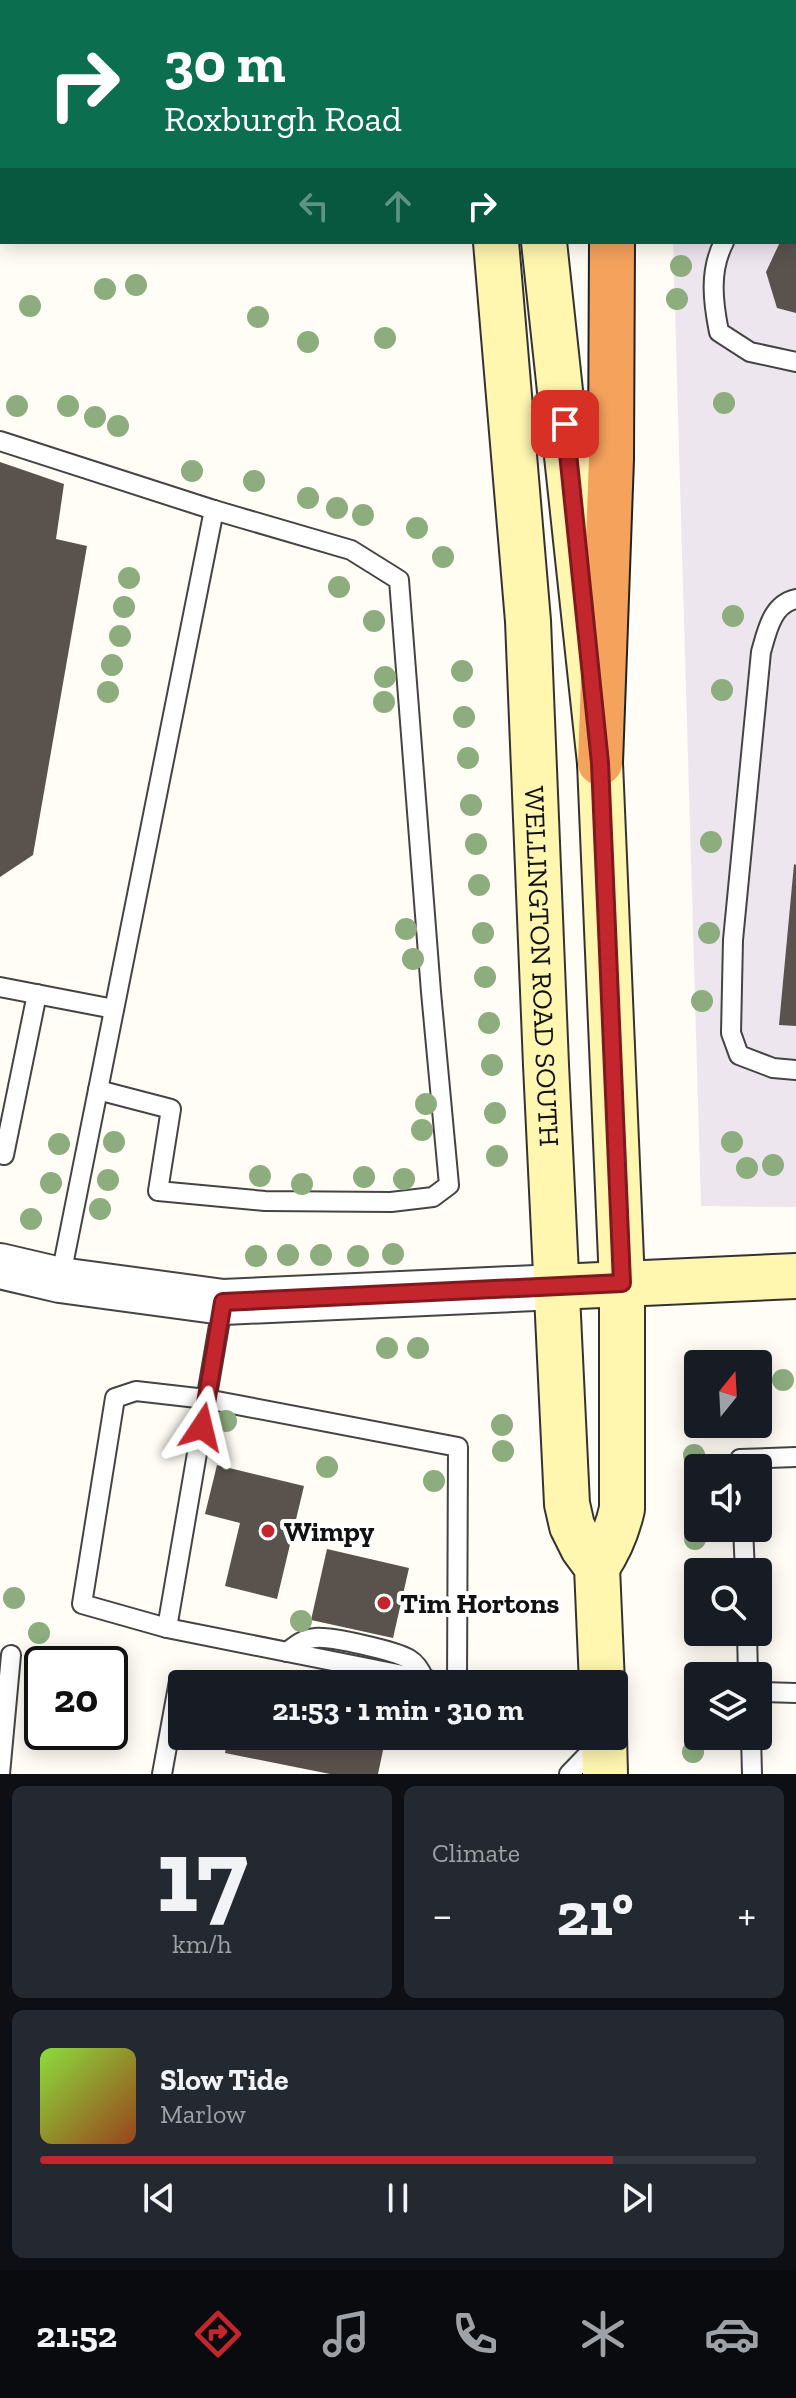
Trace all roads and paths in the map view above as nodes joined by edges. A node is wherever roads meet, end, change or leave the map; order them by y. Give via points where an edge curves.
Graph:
1 (496, 244) edge
2 (544, 244) edge
3 (612, 244) edge
4 (723, 244) edge
5 (796, 362) edge
6 (0, 441) edge
7 (214, 510) junction
8 (796, 599) edge
9 (600, 763) junction
10 (0, 987) edge
11 (37, 994) junction
12 (114, 1009) junction
13 (796, 1070) edge
14 (98, 1090) junction
15 (0, 1154) edge
16 (0, 1266) edge
17 (796, 1276) edge
18 (60, 1280) junction
19 (622, 1283) junction
20 (557, 1287) junction
21 (223, 1302) junction
22 (206, 1399) junction
23 (796, 1457) edge
24 (772, 1458) edge
25 (597, 1567) junction
26 (167, 1628) junction
27 (11, 1655) dead end
28 (378, 1670) edge
29 (457, 1670) edge
30 (601, 1670) edge
31 (772, 1692) edge
32 (796, 1693) edge
33 (168, 1741) edge
34 (603, 1750) edge
35 (751, 1750) edge
36 (0, 1774) edge
37 (162, 1774) edge
38 (569, 1774) edge
39 (752, 1774) edge

1 - 20 main road, WELLINGTON ROAD SOUTH via 528,621
2 - 9 main road
3 - 9 highway
4 - 5 lane via 712,295 719,332 750,352
6 - 7 lane
7 - 12 lane
7 - 14 lane via 351,550 399,580 449,1185 433,1197 391,1202 265,1201 158,1191 171,1109
8 - 13 lane via 786,601 770,620 761,652 733,940 731,1033 739,1055
9 - 19 main road
10 - 11 lane
11 - 12 lane
11 - 15 lane via 4,1155
12 - 14 lane
14 - 18 lane
16 - 18 street
17 - 19 main road
18 - 21 street
19 - 20 main road
19 - 25 main road via 622,1509
20 - 21 street
20 - 25 main road, WELLINGTON ROAD SOUTH via 567,1504 572,1526
21 - 22 lane
22 - 26 lane
22 - 26 lane via 136,1391 115,1398 82,1604
22 - 29 lane via 458,1447
23 - 24 lane
25 - 30 main road, WELLINGTON ROAD SOUTH
26 - 28 lane
27 - 36 lane
31 - 32 lane
33 - 37 lane
34 - 38 lane
35 - 39 lane

